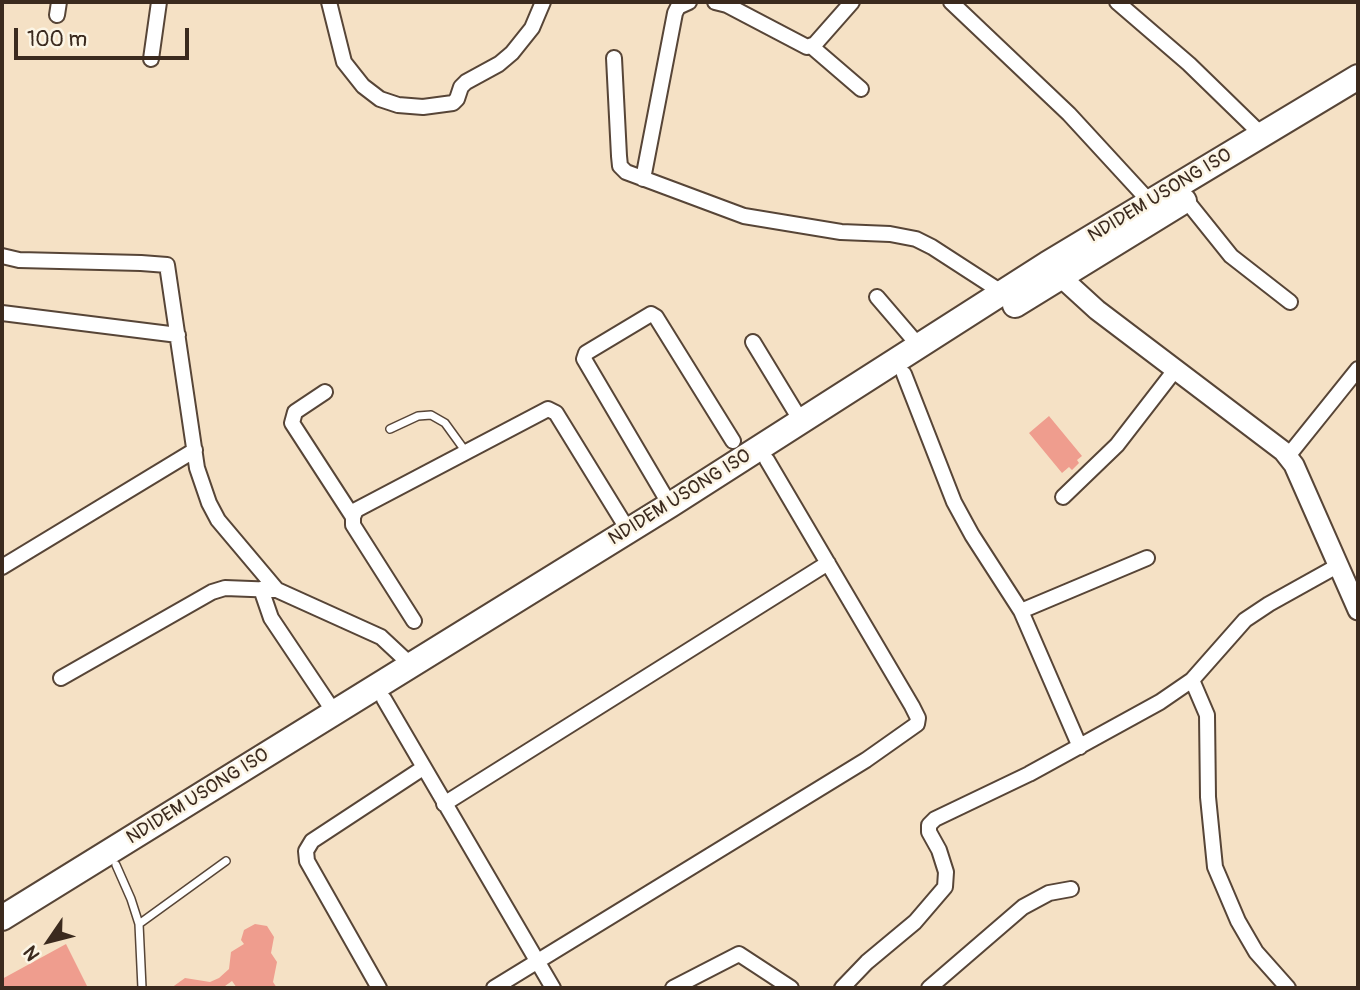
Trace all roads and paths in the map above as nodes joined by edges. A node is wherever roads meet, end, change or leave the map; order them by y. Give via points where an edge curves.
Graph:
1 (159, 2) edge
2 (329, 2) edge
3 (543, 2) edge
4 (689, 2) edge
5 (715, 2) edge
6 (852, 2) edge
7 (951, 2) edge
8 (1117, 2) edge
9 (811, 46) junction
10 (614, 58) dead end
11 (150, 59) dead end
12 (1358, 77) edge
13 (861, 89) dead end
14 (1358, 95) edge
15 (1262, 135) junction
16 (643, 179) junction
17 (1186, 200) junction
18 (1150, 202) junction
19 (2, 256) edge
20 (1053, 270) junction
21 (1003, 293) junction
22 (877, 297) dead end
23 (1290, 302) dead end
24 (2, 313) edge
25 (178, 335) junction
26 (753, 342) dead end
27 (919, 346) junction
28 (1358, 369) edge
29 (1175, 370) junction
30 (904, 374) junction
31 (326, 392) dead end
32 (801, 421) junction
33 (390, 429) dead end
34 (733, 441) dead end
35 (195, 450) junction
36 (467, 453) junction
37 (1288, 456) junction
38 (767, 460) junction
39 (1063, 497) dead end
40 (670, 505) junction
41 (353, 517) junction
42 (628, 530) junction
43 (1147, 558) dead end
44 (828, 563) junction
45 (1339, 565) junction
46 (2, 567) edge
47 (261, 589) junction
48 (277, 590) junction
49 (1358, 610) edge
50 (1021, 611) junction
51 (414, 621) dead end
52 (411, 665) junction
53 (61, 678) dead end
54 (1192, 680) junction
55 (384, 699) junction
56 (334, 712) junction
57 (1080, 747) junction
58 (423, 768) junction
59 (444, 804) junction
60 (226, 861) dead end
61 (116, 865) junction
62 (1071, 889) dead end
63 (5, 910) edge
64 (139, 924) junction
65 (2, 936) edge
66 (536, 961) junction
67 (142, 988) edge
68 (379, 988) edge
69 (494, 988) edge
70 (553, 988) edge
71 (673, 988) edge
72 (791, 988) edge
73 (842, 988) edge
74 (929, 988) edge
75 (1288, 988) edge

1 - 11 street
2 - 3 street via 344,62 363,86 380,99 423,107 453,103 466,82 512,53 532,28
4 - 16 street via 675,13
5 - 9 street
6 - 9 street
7 - 18 street via 1069,114
8 - 15 street
9 - 13 street
10 - 16 street via 620,166
12 - 15 highway, NDIDEM USONG ISO
14 - 17 highway, NDIDEM USONG ISO
15 - 18 highway, NDIDEM USONG ISO
16 - 21 street via 744,216 916,239
17 - 20 highway, NDIDEM USONG ISO
17 - 23 street via 1231,256
18 - 20 highway, NDIDEM USONG ISO
19 - 25 street via 164,264
20 - 21 highway, NDIDEM USONG ISO
20 - 29 street
20 - 30 highway, NDIDEM USONG ISO
21 - 27 highway, NDIDEM USONG ISO
22 - 27 street
24 - 25 street
25 - 35 street
26 - 32 street
27 - 32 highway, NDIDEM USONG ISO
28 - 37 street
29 - 37 street
29 - 39 street via 1117,445
30 - 38 highway, NDIDEM USONG ISO
30 - 50 street via 954,502
31 - 41 street via 295,412 292,423
32 - 40 highway, NDIDEM USONG ISO
33 - 36 lane via 431,415 445,424
34 - 40 street via 651,314 586,353 584,359
35 - 46 street
35 - 48 street via 197,468 218,520
36 - 41 street via 356,510
36 - 42 street via 548,409 556,413
37 - 45 street
38 - 44 street
38 - 55 highway, NDIDEM USONG ISO
40 - 42 highway, NDIDEM USONG ISO
41 - 51 street via 353,525
42 - 52 highway, NDIDEM USONG ISO
43 - 50 street
44 - 59 street
44 - 66 street via 912,706 918,718 915,728
45 - 49 street
45 - 54 street via 1245,620
47 - 48 street
47 - 53 street via 212,592
47 - 56 street via 271,618
48 - 52 street via 381,636
50 - 57 street
52 - 56 highway, NDIDEM USONG ISO
54 - 57 street
54 - 75 street via 1207,715 1215,867 1256,952
55 - 58 street
55 - 61 highway, NDIDEM USONG ISO
56 - 63 highway, NDIDEM USONG ISO
57 - 73 street via 929,825 946,872 945,887 915,922
58 - 59 street
58 - 68 street via 312,841 306,851 307,861
59 - 66 street
60 - 64 lane
61 - 64 lane
61 - 65 highway, NDIDEM USONG ISO
62 - 74 street via 1049,893 1024,907
64 - 67 lane
66 - 69 street
66 - 70 street
71 - 72 street via 739,954

